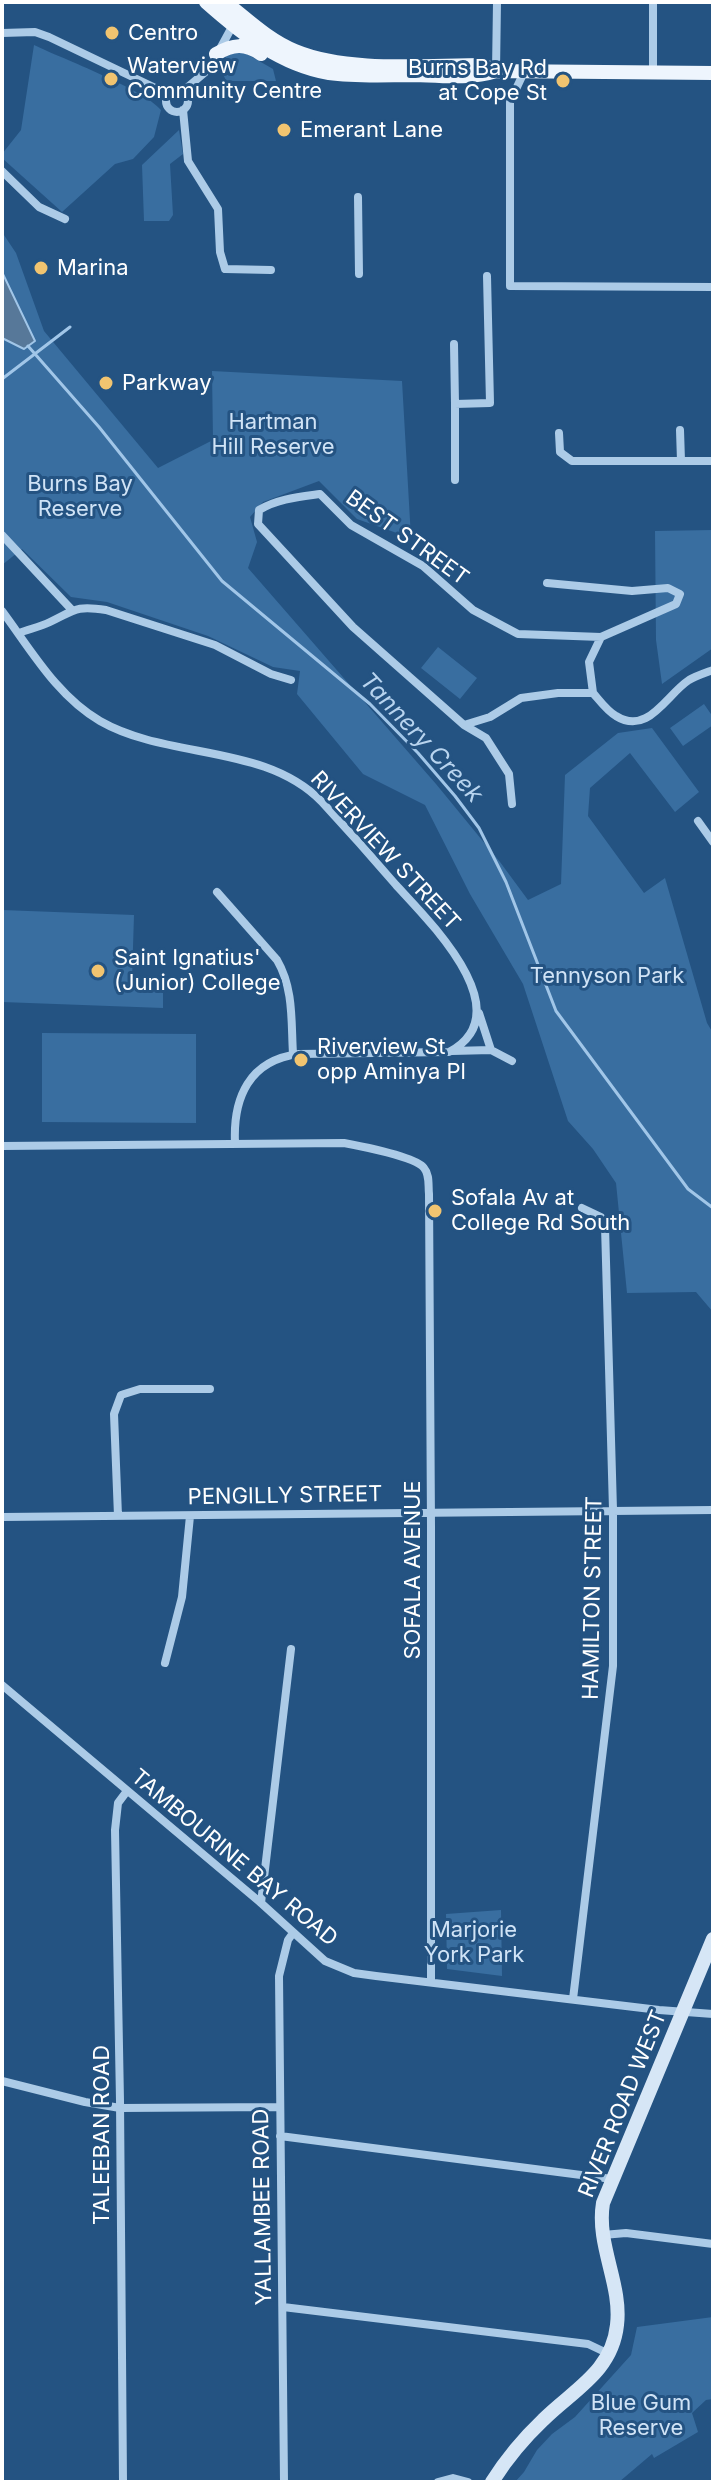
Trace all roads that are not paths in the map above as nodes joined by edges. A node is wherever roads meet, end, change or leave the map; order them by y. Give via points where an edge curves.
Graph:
1 (206, 2) edge
2 (225, 2) edge
3 (497, 2) edge
4 (653, 2) edge
5 (240, 13) edge
6 (2, 33) edge
7 (216, 54) junction
8 (295, 65) junction
9 (496, 71) junction
10 (524, 72) junction
11 (653, 73) junction
12 (713, 73) edge
13 (183, 91) junction
14 (168, 94) junction
15 (183, 110) junction
16 (2, 171) edge
17 (358, 197) dead end
18 (65, 219) dead end
19 (271, 270) dead end
20 (359, 274) dead end
21 (487, 276) dead end
22 (713, 287) edge
23 (454, 344) dead end
24 (455, 404) junction
25 (680, 430) dead end
26 (559, 433) dead end
27 (681, 461) junction
28 (713, 461) edge
29 (455, 480) dead end
30 (2, 535) edge
31 (547, 583) dead end
32 (71, 609) junction
33 (2, 611) edge
34 (19, 633) junction
35 (601, 637) junction
36 (713, 670) edge
37 (291, 680) dead end
38 (593, 693) junction
39 (464, 725) junction
40 (512, 804) dead end
41 (698, 821) dead end
42 (713, 842) edge
43 (217, 892) dead end
44 (476, 1005) junction
45 (491, 1050) junction
46 (449, 1052) junction
47 (293, 1054) junction
48 (512, 1061) dead end
49 (235, 1143) junction
50 (2, 1146) edge
51 (582, 1208) dead end
52 (210, 1389) dead end
53 (613, 1510) junction
54 (713, 1510) edge
55 (431, 1512) junction
56 (118, 1516) junction
57 (190, 1516) junction
58 (2, 1517) edge
59 (291, 1649) dead end
60 (165, 1663) dead end
61 (2, 1685) edge
62 (127, 1791) junction
63 (261, 1903) junction
64 (293, 1933) junction
65 (713, 1939) edge
66 (431, 1982) junction
67 (573, 1999) junction
68 (684, 2012) junction
69 (713, 2014) edge
70 (2, 2081) edge
71 (279, 2107) junction
72 (120, 2108) junction
73 (280, 2136) junction
74 (612, 2179) junction
75 (603, 2235) junction
76 (713, 2244) edge
77 (283, 2307) junction
78 (609, 2354) junction
79 (123, 2482) edge
80 (284, 2482) edge
81 (438, 2482) edge
82 (468, 2482) edge
83 (492, 2482) edge

1 - 5 main road
2 - 5 main road
3 - 9 street
4 - 11 street
5 - 7 street
5 - 8 main road via 271,52
5 - 9 main road via 284,46 330,62 483,65
6 - 14 street via 49,37
7 - 8 main road via 247,45 272,61
7 - 13 street via 207,71
8 - 9 main road via 351,74
9 - 10 main road
10 - 11 main road
10 - 22 street via 510,102 510,286
11 - 12 main road
13 - 14 street
13 - 15 street via 188,100
14 - 15 street via 169,109
15 - 19 street via 188,161 218,209 225,269
16 - 18 street via 39,207
17 - 20 street
21 - 24 street via 490,403
23 - 24 street
24 - 29 street
25 - 27 street
26 - 27 street via 560,452 572,461
27 - 28 street
30 - 32 street
31 - 35 street, BEST STREET via 632,591 668,588 680,594 676,604
32 - 34 street
32 - 37 street via 106,610 201,640
33 - 34 street, RIVERVIEW STREET
34 - 44 street, RIVERVIEW STREET via 75,704 113,728 269,768 304,785 455,953
35 - 38 street via 589,662
35 - 39 street, BEST STREET via 518,634 473,610 423,566 351,525 320,494 285,499 259,510 258,524 329,602
36 - 38 street via 689,680 640,722 614,715
38 - 39 street via 521,698
39 - 40 street via 486,738 509,774
41 - 42 street
43 - 47 street via 284,972
44 - 45 street, RIVERVIEW STREET
44 - 46 street via 471,1033
45 - 46 street
45 - 48 street
46 - 47 street
47 - 49 street via 264,1066 244,1088 236,1110
49 - 50 street
49 - 55 street, SOFALA AVENUE via 344,1143 425,1169
51 - 53 street, HAMILTON STREET via 601,1217 605,1226
52 - 56 street via 140,1389 121,1395 114,1414
53 - 54 street, PENGILLY STREET
53 - 55 street, PENGILLY STREET
53 - 67 street, HAMILTON STREET via 613,1666
55 - 57 street, PENGILLY STREET
55 - 66 street, SOFALA AVENUE
56 - 57 street, PENGILLY STREET
56 - 58 street, PENGILLY STREET
57 - 60 street via 182,1597
59 - 63 street
61 - 62 street, TAMBOURINE BAY ROAD
62 - 63 street, TAMBOURINE BAY ROAD
62 - 72 street, TALEEBAN ROAD via 118,1803 115,1830
63 - 64 street, TAMBOURINE BAY ROAD
64 - 66 street, TAMBOURINE BAY ROAD via 339,1968
64 - 71 street, YALLAMBEE ROAD via 279,1976
65 - 68 main road, RIVER ROAD WEST
66 - 67 street, TAMBOURINE BAY ROAD
67 - 68 street, TAMBOURINE BAY ROAD
68 - 69 street, TAMBOURINE BAY ROAD
68 - 74 main road, RIVER ROAD WEST
70 - 72 street
71 - 72 street
71 - 73 street, YALLAMBEE ROAD
72 - 79 street, TALEEBAN ROAD
73 - 74 street
73 - 77 street, YALLAMBEE ROAD
74 - 75 main road, RIVER ROAD WEST via 602,2213
75 - 76 street
75 - 78 main road, RIVER ROAD WEST via 618,2310
77 - 78 street via 588,2344
77 - 80 street, YALLAMBEE ROAD
78 - 83 main road, RIVER ROAD WEST via 588,2383 509,2454
81 - 82 street

